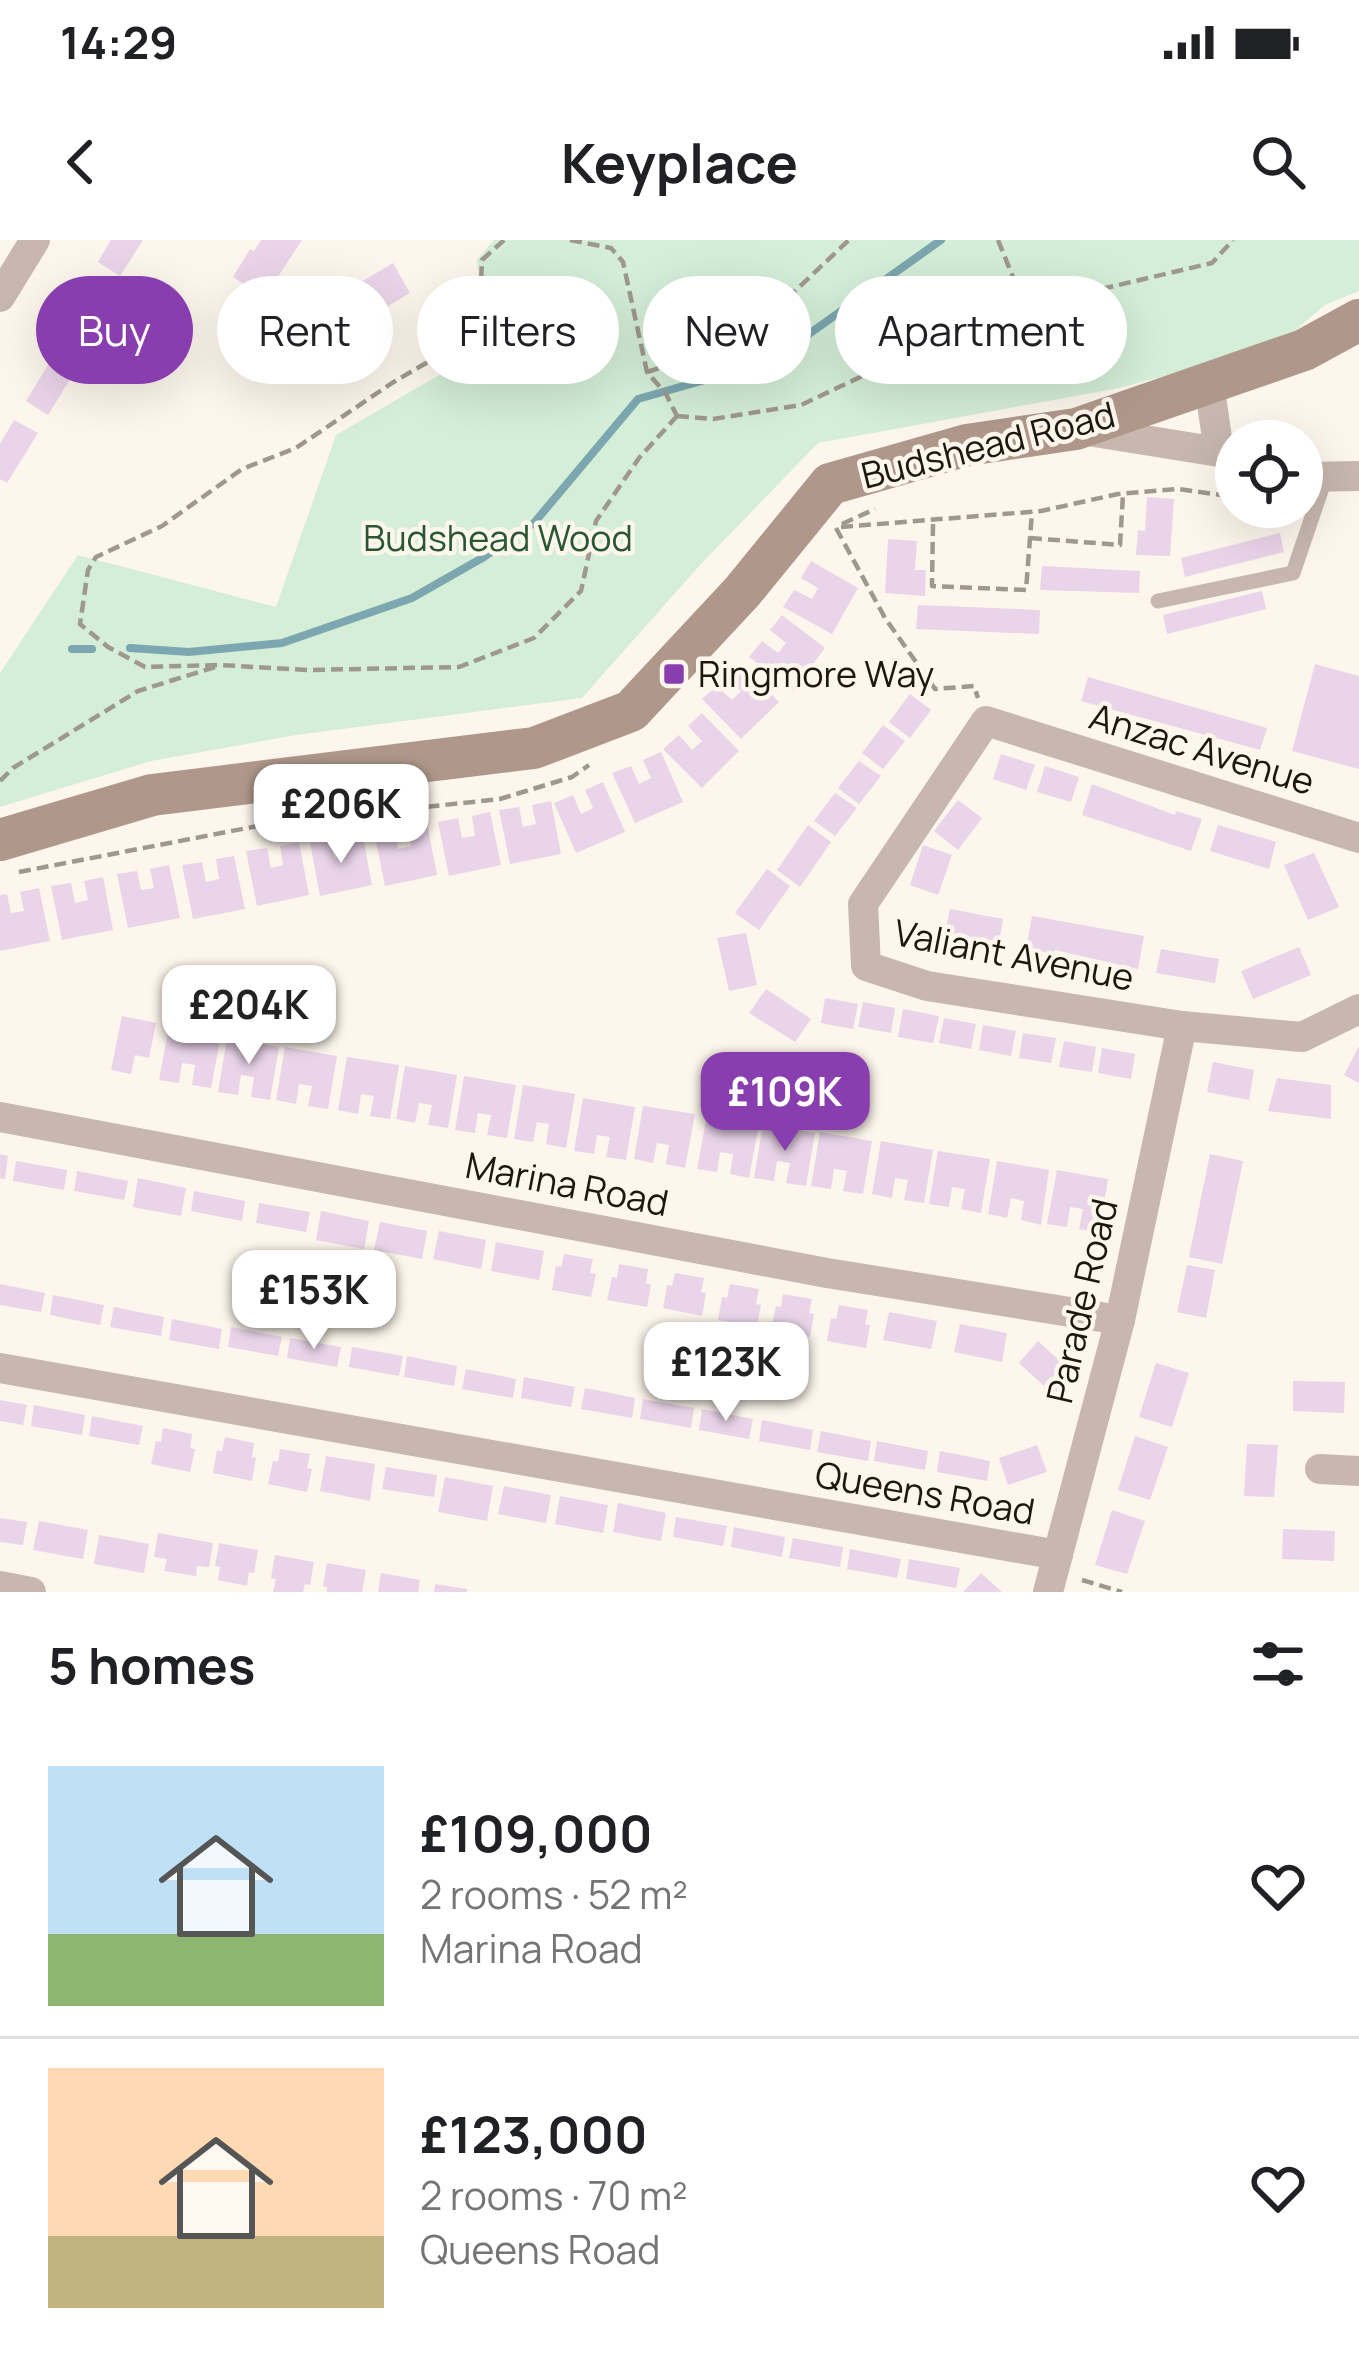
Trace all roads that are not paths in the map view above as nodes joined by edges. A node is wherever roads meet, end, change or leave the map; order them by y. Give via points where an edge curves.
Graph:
1 (35, 240) edge
2 (0, 297) edge
3 (1359, 320) edge
4 (1209, 383) junction
5 (1218, 420) edge
6 (1076, 429) junction
7 (1215, 454) edge
8 (1359, 476) edge
9 (1323, 478) edge
10 (1303, 528) edge
11 (1158, 601) dead end
12 (986, 721) joint
13 (1359, 838) edge
14 (6, 855) edge
15 (1359, 1009) edge
16 (1182, 1026) junction
17 (0, 1118) edge
18 (1120, 1320) junction
19 (0, 1368) edge
20 (1320, 1469) dead end
21 (1359, 1471) edge
22 (1053, 1573) edge
23 (0, 1586) edge
24 (31, 1592) edge

1 - 2 street
3 - 4 street, Budshead Road via 1304,350
4 - 5 street
4 - 6 street, Budshead Road
6 - 7 street
6 - 14 street, Budshead Road via 967,445 830,484 631,711 535,748 152,794
8 - 9 street
10 - 11 lane via 1293,573
12 - 13 street, Anzac Avenue
12 - 16 street, Valiant Avenue via 863,904 866,966 927,986
15 - 16 street via 1302,1037
16 - 18 street, Parade Road
17 - 18 street, Marina Road
18 - 22 street, Parade Road
19 - 22 street, Queens Road
20 - 21 street
23 - 24 street

